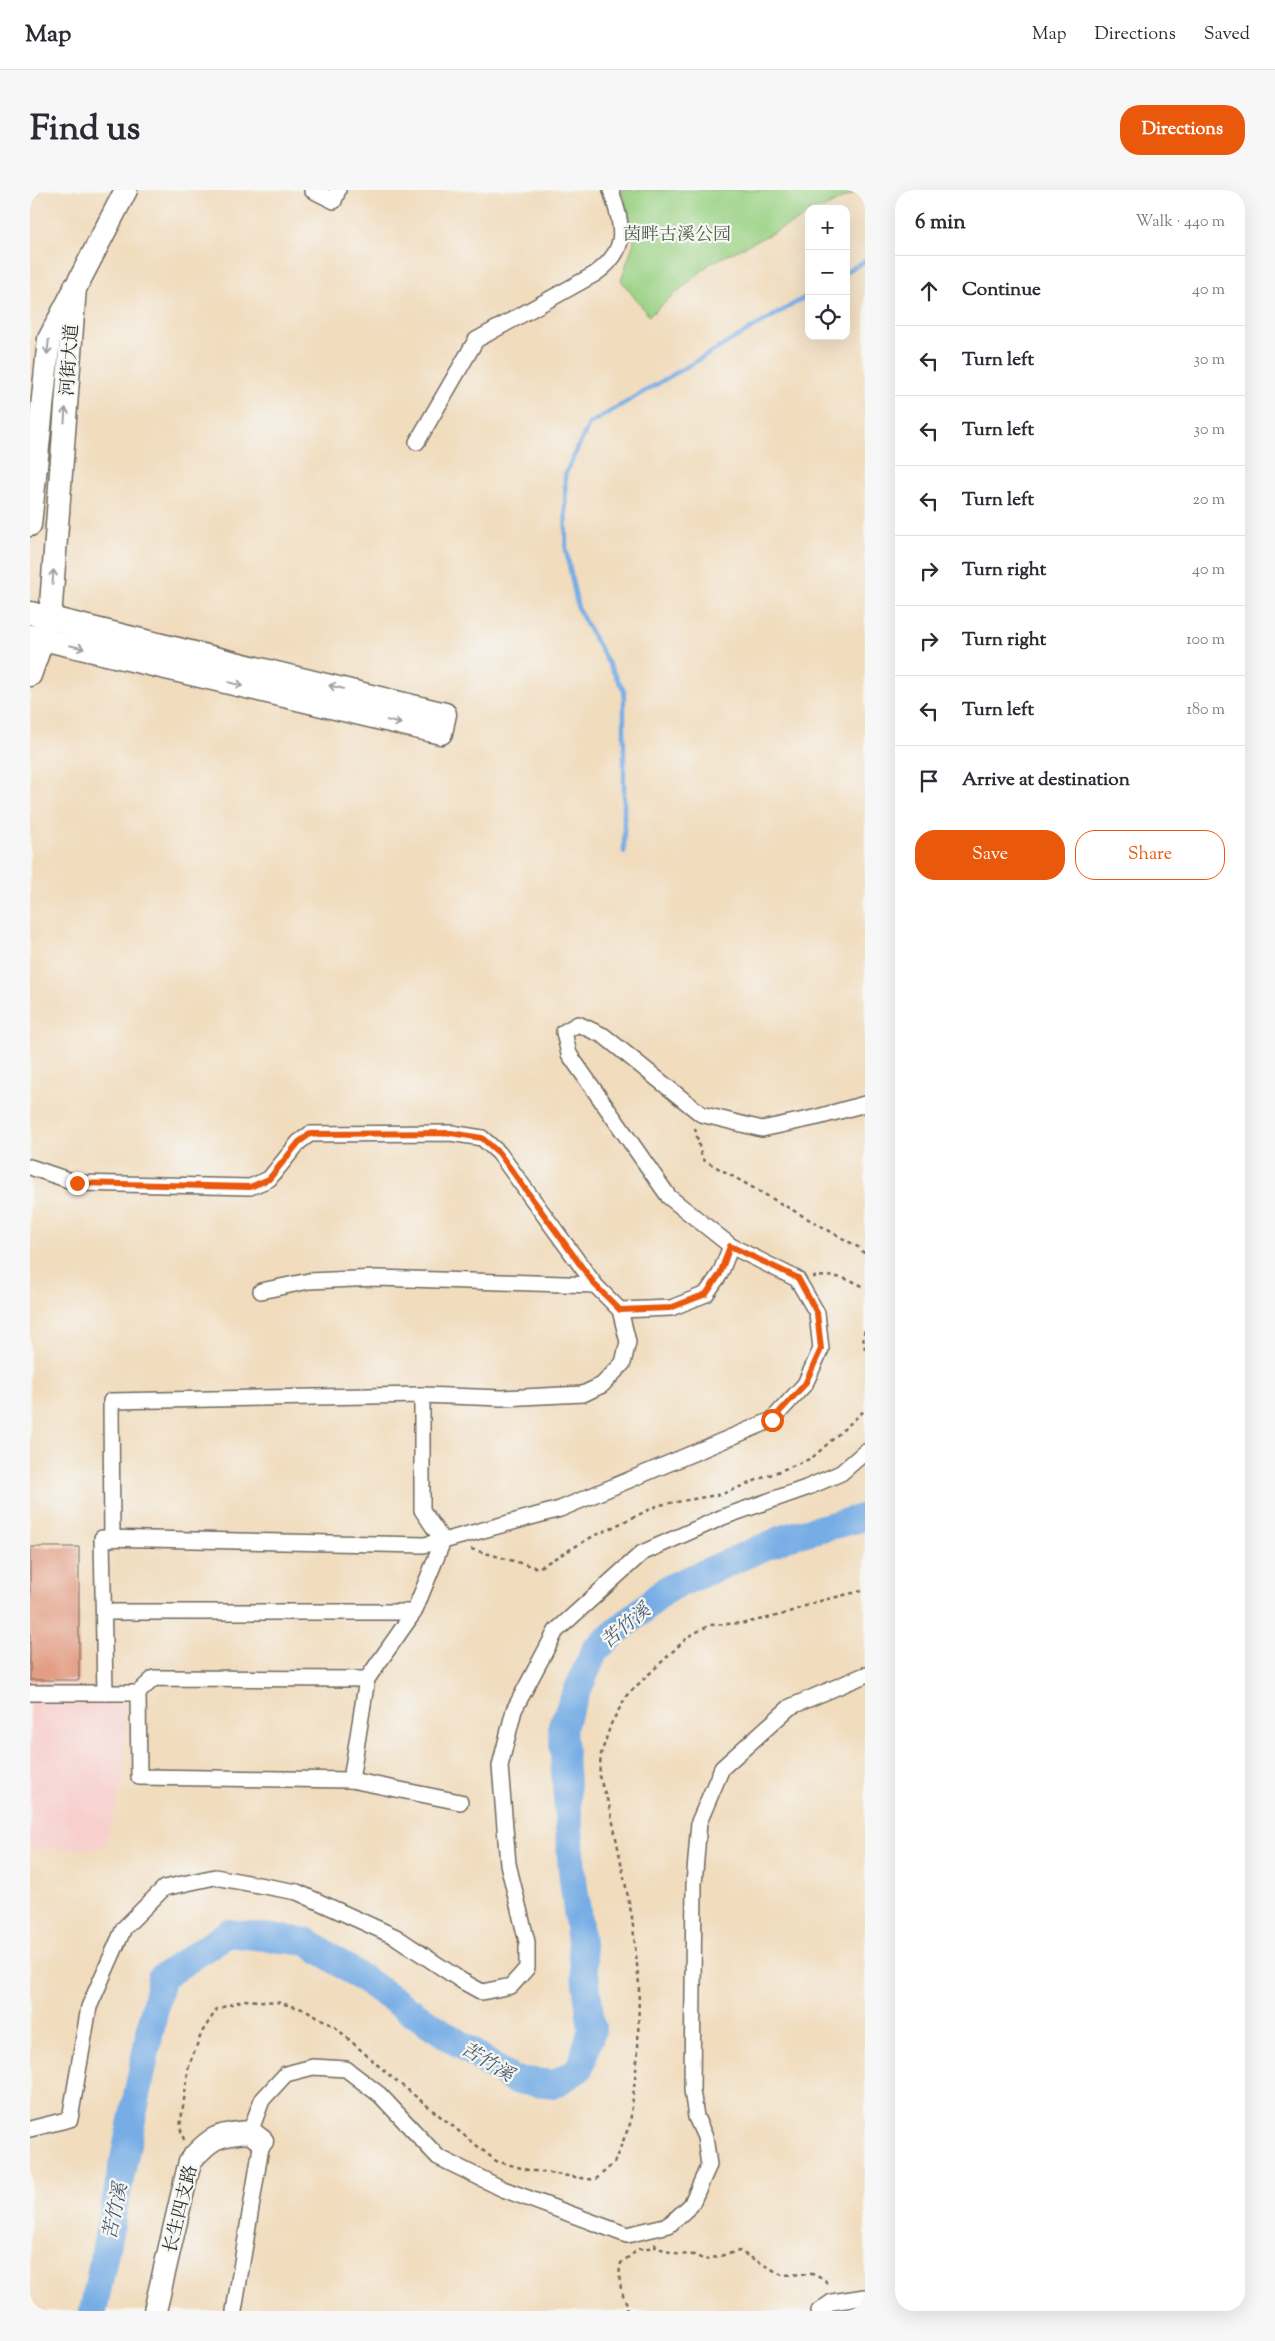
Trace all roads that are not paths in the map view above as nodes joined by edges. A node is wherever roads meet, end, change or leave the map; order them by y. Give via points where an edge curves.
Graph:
1 (126, 190) edge
2 (312, 190) edge
3 (338, 190) edge
4 (611, 190) edge
5 (75, 287) junction
6 (417, 442) dead end
7 (30, 525) edge
8 (40, 615) edge
9 (36, 637) edge
10 (30, 674) edge
11 (865, 1104) edge
12 (30, 1167) edge
13 (730, 1246) junction
14 (595, 1285) junction
15 (261, 1291) dead end
16 (620, 1310) junction
17 (422, 1395) junction
18 (865, 1452) edge
19 (112, 1539) junction
20 (443, 1541) junction
21 (104, 1612) junction
22 (414, 1612) junction
23 (865, 1675) edge
24 (367, 1679) junction
25 (30, 1693) edge
26 (105, 1693) junction
27 (138, 1693) junction
28 (351, 1780) junction
29 (460, 1802) dead end
30 (30, 2129) edge
31 (256, 2137) junction
32 (865, 2297) edge
33 (156, 2311) edge
34 (234, 2311) edge
35 (819, 2311) edge

1 - 5 main road
2 - 3 street via 334,201
4 - 6 street via 620,222 620,244 610,262 595,274 476,340
5 -> 7 main road, 河街大道 via 49,339
8 -> 5 main road, 河街大道
8 - 9 main road, 河街大道
9 -> 8 main road via 440,733 445,714
9 - 10 main road, 河街大道
11 - 13 street via 762,1129 701,1114 604,1036 578,1024 564,1032 570,1054 669,1197
12 - 14 street via 77,1183 250,1187 269,1179 299,1142 310,1134 451,1133 482,1138 499,1153
13 - 16 street via 720,1274 706,1294 670,1308
13 - 20 street via 798,1278 817,1313 821,1349 805,1384 772,1420 560,1509
14 - 15 street via 377,1278 309,1281
14 - 16 street
16 - 17 street via 628,1342 623,1363 602,1385 583,1394 502,1398
17 - 19 street via 111,1402
17 - 20 street via 422,1510
18 - 30 street via 841,1473 723,1517 642,1553 556,1632 514,1710 500,1766 508,1864 527,1942 527,1968 511,1986 482,1992 396,1937 297,1892 215,1877 164,1888 124,1928 89,2007 70,2119
19 - 20 street via 424,1545
19 - 21 street via 102,1538
20 - 22 street
21 - 22 street
21 - 26 street
22 - 24 street
23 - 31 street via 790,1707 722,1768 699,1822 694,1884 692,2090 696,2117 706,2137 709,2165 691,2205 669,2225 628,2234 503,2189 438,2157 380,2094 346,2069 313,2067 286,2074 262,2100
24 - 27 street via 154,1678
24 - 28 street
25 - 26 street
26 - 27 street
27 - 28 street via 139,1777
28 - 29 street
31 - 33 main road, 长生四支路 via 222,2134 203,2146 190,2160
31 - 34 street
32 - 35 street via 832,2302

